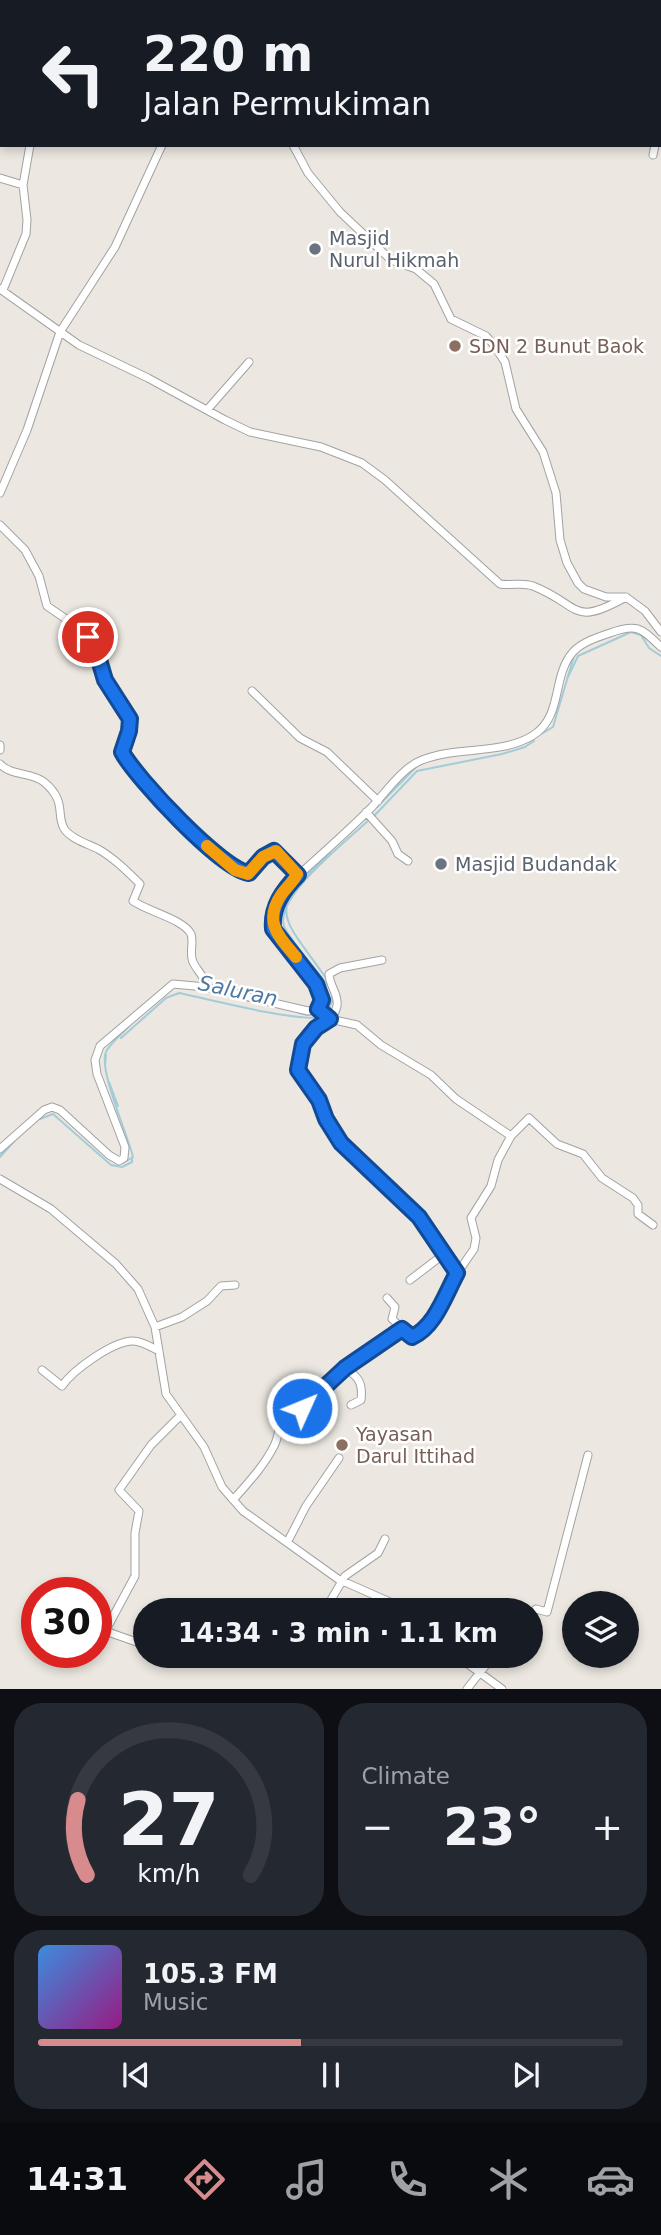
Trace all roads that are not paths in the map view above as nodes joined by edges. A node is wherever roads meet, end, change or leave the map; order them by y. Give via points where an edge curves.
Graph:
1 (30, 147) edge
2 (161, 147) edge
3 (294, 147) edge
4 (655, 147) edge
5 (653, 155) dead end
6 (0, 178) edge
7 (23, 185) junction
8 (2, 290) edge
9 (60, 332) junction
10 (250, 362) dead end
11 (207, 410) junction
12 (0, 493) edge
13 (0, 525) edge
14 (626, 597) junction
15 (661, 632) edge
16 (661, 647) edge
17 (252, 691) dead end
18 (0, 745) edge
19 (0, 750) edge
20 (0, 764) edge
21 (378, 800) junction
22 (369, 816) junction
23 (408, 861) dead end
24 (298, 875) junction
25 (382, 960) dead end
26 (206, 987) junction
27 (319, 1010) junction
28 (329, 1018) junction
29 (511, 1136) junction
30 (0, 1149) edge
31 (0, 1179) edge
32 (653, 1225) dead end
33 (444, 1254) junction
34 (457, 1273) junction
35 (410, 1280) dead end
36 (235, 1285) dead end
37 (387, 1298) dead end
38 (155, 1327) junction
39 (402, 1329) junction
40 (159, 1351) junction
41 (345, 1368) junction
42 (42, 1370) dead end
43 (351, 1405) dead end
44 (181, 1415) junction
45 (588, 1455) dead end
46 (339, 1458) dead end
47 (233, 1500) junction
48 (385, 1539) dead end
49 (288, 1541) junction
50 (342, 1581) junction
51 (332, 1598) edge
52 (381, 1598) edge
53 (543, 1611) edge
54 (133, 1641) edge
55 (473, 1668) edge
56 (484, 1668) edge
57 (480, 1673) junction
58 (467, 1689) edge
59 (502, 1689) edge

1 - 7 street
2 - 9 street via 115,247
3 - 14 street via 307,173 341,212 391,260 434,284 451,319 493,344 505,362 516,409 546,462 556,493 566,563 584,589 606,597
4 - 5 street
6 - 7 street
7 - 8 street via 26,234
8 - 9 street
9 - 11 street
9 - 12 street
10 - 11 street
11 - 14 street via 250,432 321,447 362,463 500,584 531,586 582,613 593,614
13 - 24 street via 25,550 40,576 47,606 82,630 97,653 105,680 130,719 122,750 127,762 202,842 235,870 249,873 274,851
14 - 15 street via 645,611
16 - 21 street via 632,626 583,644 562,670 554,709 533,736 421,760
17 - 21 street via 300,738 327,752
18 - 19 street
20 - 26 street via 49,786 59,800 65,830 110,857 140,884 133,901 183,924 191,936 192,960
21 - 22 street
22 - 23 street
22 - 24 street
24 - 27 street via 280,897 273,929 316,984 322,1000
25 - 28 street via 330,974 337,1002
26 - 27 street via 308,1012
26 - 30 street via 173,984 100,1046 97,1074 125,1147 122,1160 109,1155 52,1107
27 - 28 street
28 - 29 street via 357,1025
28 - 33 street via 303,1044 298,1070 341,1143 419,1217
29 - 32 street via 529,1118 557,1144 583,1154 602,1178 633,1198 638,1214
29 - 34 street via 470,1223 476,1238 474,1249
31 - 38 street via 51,1209 116,1264 138,1289
33 - 34 street
33 - 35 street
34 - 39 street via 424,1328 413,1338
36 - 38 street via 226,1284 182,1317
37 - 39 street via 395,1307 392,1319
38 - 40 street
39 - 41 street
40 - 42 street via 130,1341 93,1359 62,1386
40 - 44 street via 166,1394
41 - 43 street via 361,1383 361,1400
41 - 47 street via 302,1408 291,1406 284,1411 274,1446
44 - 47 street
44 - 54 street via 151,1445 119,1490 139,1511 136,1569 108,1632
45 - 53 street via 547,1612
46 - 49 street
47 - 49 street
48 - 50 street via 378,1553
49 - 50 street
50 - 51 street
50 - 52 street
55 - 57 street
56 - 57 street
57 - 58 street
57 - 59 street

